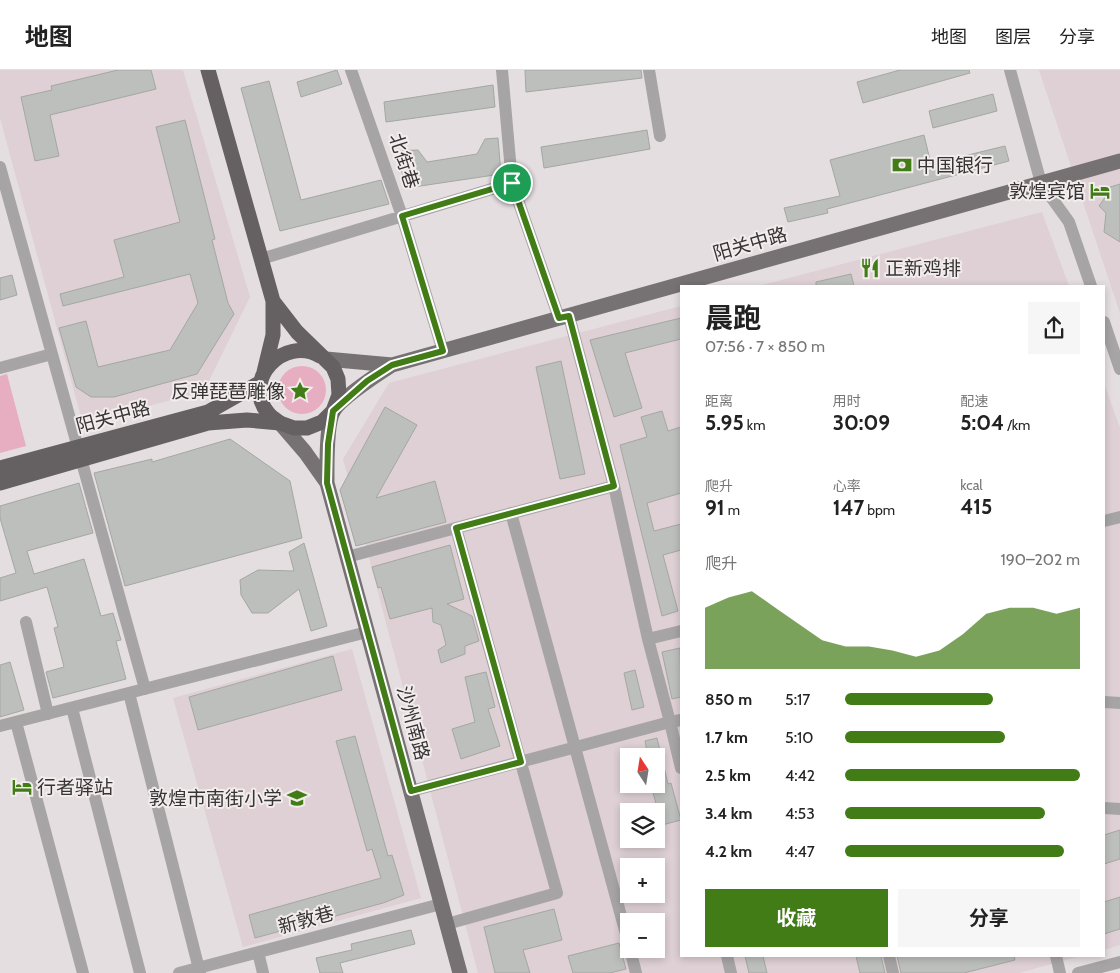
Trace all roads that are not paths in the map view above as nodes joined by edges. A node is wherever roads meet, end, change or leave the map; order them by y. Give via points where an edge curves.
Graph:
1 (208, 70) edge
2 (351, 70) edge
3 (502, 70) edge
4 (649, 70) edge
5 (1010, 70) edge
6 (660, 136) dead end
7 (1120, 161) edge
8 (0, 167) edge
9 (512, 183) junction
10 (1041, 183) junction
11 (402, 216) junction
12 (261, 259) junction
13 (1091, 285) edge
14 (273, 302) junction
15 (564, 317) junction
16 (1105, 325) edge
17 (443, 351) junction
18 (52, 354) junction
19 (326, 359) junction
20 (392, 365) junction
21 (0, 368) edge
22 (1120, 370) edge
23 (262, 377) junction
24 (333, 411) junction
25 (280, 423) junction
26 (79, 454) junction
27 (0, 468) edge
28 (0, 483) edge
29 (327, 483) junction
30 (614, 486) junction
31 (512, 513) junction
32 (1120, 517) edge
33 (1105, 521) edge
34 (456, 528) junction
35 (347, 557) junction
36 (26, 622) dead end
37 (680, 631) edge
38 (368, 632) junction
39 (648, 640) junction
40 (144, 689) junction
41 (129, 694) junction
42 (1105, 702) edge
43 (1120, 703) edge
44 (72, 708) junction
45 (48, 714) junction
46 (676, 721) edge
47 (16, 722) junction
48 (0, 726) edge
49 (576, 748) junction
50 (680, 759) edge
51 (521, 762) junction
52 (411, 791) junction
53 (1105, 808) edge
54 (1120, 810) edge
55 (441, 904) junction
56 (621, 913) edge
57 (447, 924) junction
58 (258, 952) junction
59 (727, 957) edge
60 (889, 957) edge
61 (1056, 957) edge
62 (632, 958) edge
63 (1120, 962) edge
64 (199, 970) edge
65 (84, 973) edge
66 (140, 973) edge
67 (179, 973) edge
68 (263, 973) edge
69 (460, 973) edge
70 (636, 973) edge
71 (731, 973) edge
72 (894, 973) edge
73 (1060, 973) edge
74 (1078, 973) edge

1 - 12 highway
2 - 11 street, 北街巷
3 - 9 street
4 - 6 street
5 - 10 street
7 - 10 main road, 阳关中路
8 - 18 street
9 - 11 street
9 - 15 street
10 - 13 street via 1069,222
10 - 15 main road, 阳关中路
11 - 12 street
11 - 17 street, 北街巷
12 - 14 highway
14 - 19 highway via 297,332
14 - 23 highway via 273,335
15 - 17 main road, 阳关中路
15 - 30 street
16 - 22 street
17 - 20 main road, 阳关中路
18 - 21 street
18 - 26 street
19 - 20 main road
19 - 23 highway via 313,352 293,350 274,359
19 - 24 highway via 338,379 339,395
20 - 24 main road via 367,381
23 - 25 highway via 262,400 267,412
23 - 26 highway, 阳关中路 via 208,412
24 - 25 highway via 322,422 307,428
24 - 29 main road
25 - 26 highway, 阳关中路 via 247,420 208,423
25 - 29 main road
26 - 27 highway, 阳关中路
26 - 28 highway, 阳关中路
26 - 40 street
29 - 35 main road, 沙州南路
30 - 31 street
30 - 39 street
31 - 34 street
31 - 49 street
32 - 33 street
34 - 35 street
34 - 51 street
35 - 38 main road, 沙州南路
36 - 45 street
37 - 39 street
38 - 40 street
38 - 52 main road, 沙州南路
39 - 46 street
40 - 41 street
41 - 44 street
41 - 64 street
42 - 43 street
44 - 45 street
44 - 66 street
45 - 47 street
46 - 49 street
46 - 50 street
47 - 48 street
47 - 65 street
49 - 51 street
49 - 56 street
51 - 52 street
51 - 57 street via 557,893
52 - 55 main road, 沙州南路
53 - 54 street
55 - 57 main road, 沙州南路
55 - 58 street, 新敦巷
57 - 69 main road, 沙州南路
58 - 64 street, 新敦巷
58 - 68 street
59 - 71 street
60 - 72 street
61 - 73 street
62 - 70 street
63 - 74 street
64 - 67 street, 新敦巷

